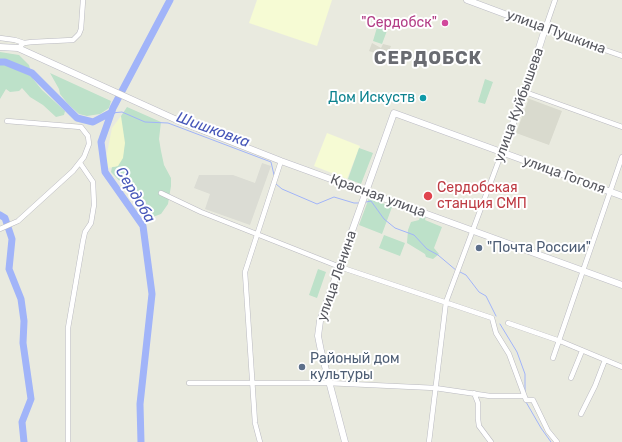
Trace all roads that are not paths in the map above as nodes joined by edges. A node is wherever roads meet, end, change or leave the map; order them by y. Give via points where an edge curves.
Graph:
1 (83, 0) edge
2 (467, 0) edge
3 (555, 0) edge
4 (545, 29) junction
5 (0, 38) edge
6 (24, 43) junction
7 (0, 47) edge
8 (18, 48) junction
9 (622, 56) edge
10 (525, 92) junction
11 (394, 113) joint
12 (6, 121) dead end
13 (622, 127) edge
14 (502, 152) junction
15 (622, 157) edge
16 (281, 162) junction
17 (80, 163) junction
18 (366, 191) junction
19 (610, 192) junction
20 (161, 193) dead end
21 (622, 196) edge
22 (0, 229) edge
23 (474, 231) junction
24 (256, 233) junction
25 (340, 266) junction
26 (583, 270) junction
27 (622, 285) edge
28 (446, 302) junction
29 (508, 323) dead end
30 (560, 342) junction
31 (582, 351) junction
32 (553, 358) dead end
33 (605, 360) junction
34 (622, 367) edge
35 (571, 378) dead end
36 (189, 383) dead end
37 (254, 383) junction
38 (328, 383) junction
39 (435, 388) junction
40 (474, 393) junction
41 (525, 397) junction
42 (581, 414) dead end
43 (68, 442) edge
44 (260, 442) edge
45 (345, 442) edge
46 (428, 442) edge
47 (491, 442) edge
48 (557, 442) edge

1 - 6 street via 81,29 74,40
2 - 4 street, улица Пушкина
3 - 4 street, улица Куйбышева
4 - 9 street, улица Пушкина
4 - 10 street, улица Куйбышева
5 - 6 street
6 - 8 street
7 - 8 street
8 - 16 street, Красная улица via 179,121
10 - 13 street
10 - 14 street, улица Куйбышева
11 - 14 street, улица Гоголя
11 - 18 street, улица Ленина
12 - 17 street via 81,127 88,136 89,144
14 - 19 street, улица Гоголя
14 - 23 street, улица Куйбышева
15 - 19 street
16 - 18 street, Красная улица
16 - 24 street
17 - 22 street via 18,221
17 - 43 street via 93,182 94,205 91,223 83,241 68,328
18 - 23 street, Красная улица
18 - 25 street, улица Ленина
19 - 21 street, улица Гоголя
19 - 26 street
20 - 24 street
23 - 26 street, Красная улица
23 - 28 street, улица Куйбышева
24 - 25 street
24 - 37 street via 245,272
25 - 28 street
25 - 38 street, улица Ленина via 320,321 318,336
26 - 27 street, Красная улица
26 - 30 street
28 - 39 street, улица Куйбышева
28 - 41 street via 492,318 496,333 509,354
29 - 30 street
30 - 31 street
30 - 32 street
31 - 33 street
31 - 35 street
33 - 34 street
33 - 42 street
36 - 37 street
37 - 38 street
37 - 44 street via 255,423
38 - 39 street
38 - 45 street, улица Ленина
39 - 40 street
39 - 46 street, улица Куйбышева
40 - 41 street
40 - 47 street via 478,403 479,426
41 - 48 street via 533,400 548,431

